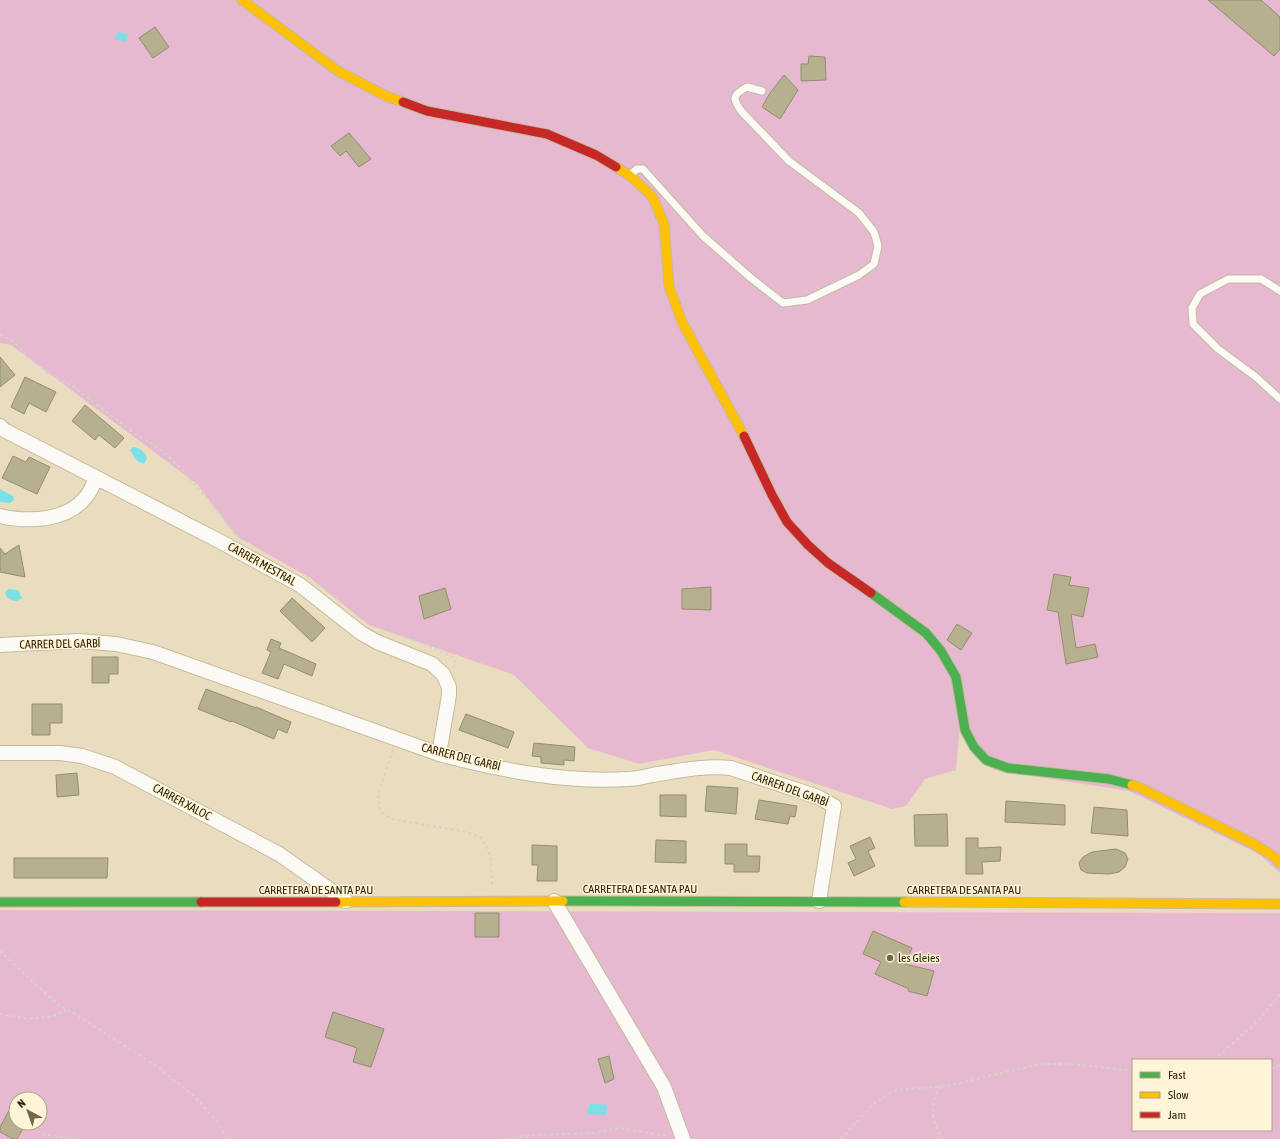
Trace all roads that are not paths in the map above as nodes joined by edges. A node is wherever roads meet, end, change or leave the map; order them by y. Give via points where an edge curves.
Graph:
1 (242, 0) edge
2 (762, 91) dead end
3 (629, 175) junction
4 (1280, 291) edge
5 (1280, 399) edge
6 (0, 426) edge
7 (96, 478) junction
8 (0, 516) edge
9 (0, 645) edge
10 (0, 753) edge
11 (439, 754) junction
12 (1280, 863) edge
13 (346, 901) junction
14 (554, 901) junction
15 (0, 902) edge
16 (819, 902) junction
17 (1280, 904) edge
18 (677, 1138) edge

1 - 3 street via 338,71 386,96 427,111 547,134 596,155
2 - 3 lane via 747,87 737,92 734,98 736,104 789,161 859,213 874,232 878,246 874,264 859,275 807,300 783,303 703,236 643,169 636,169
3 - 12 street via 652,196 664,224 669,286 682,322 739,425 787,522 828,563 926,633 941,651 956,677 965,730 974,747 986,760 1008,768 1109,779 1139,787 1254,844
4 - 5 lane via 1261,279 1228,279 1200,294 1192,308 1193,324 1218,349 1256,377
6 - 7 street, CARRER MESTRAL
7 - 8 street via 86,497 66,512 27,520
7 - 11 street, CARRER MESTRAL via 300,585 360,633 432,664 443,674 450,687
9 - 11 street, CARRER DEL GARBÍ via 79,641 116,644 153,652
10 - 13 street, CARRER XALOC via 60,753 82,756 115,767 279,854
11 - 16 street, CARRER DEL GARBÍ via 540,775 592,780 630,779 719,766 818,797 834,806
13 - 14 street, CARRETERA DE SANTA PAU
13 - 15 street, CARRETERA DE SANTA PAU
14 - 16 street, CARRETERA DE SANTA PAU
14 - 18 street via 664,1087
16 - 17 street, CARRETERA DE SANTA PAU

